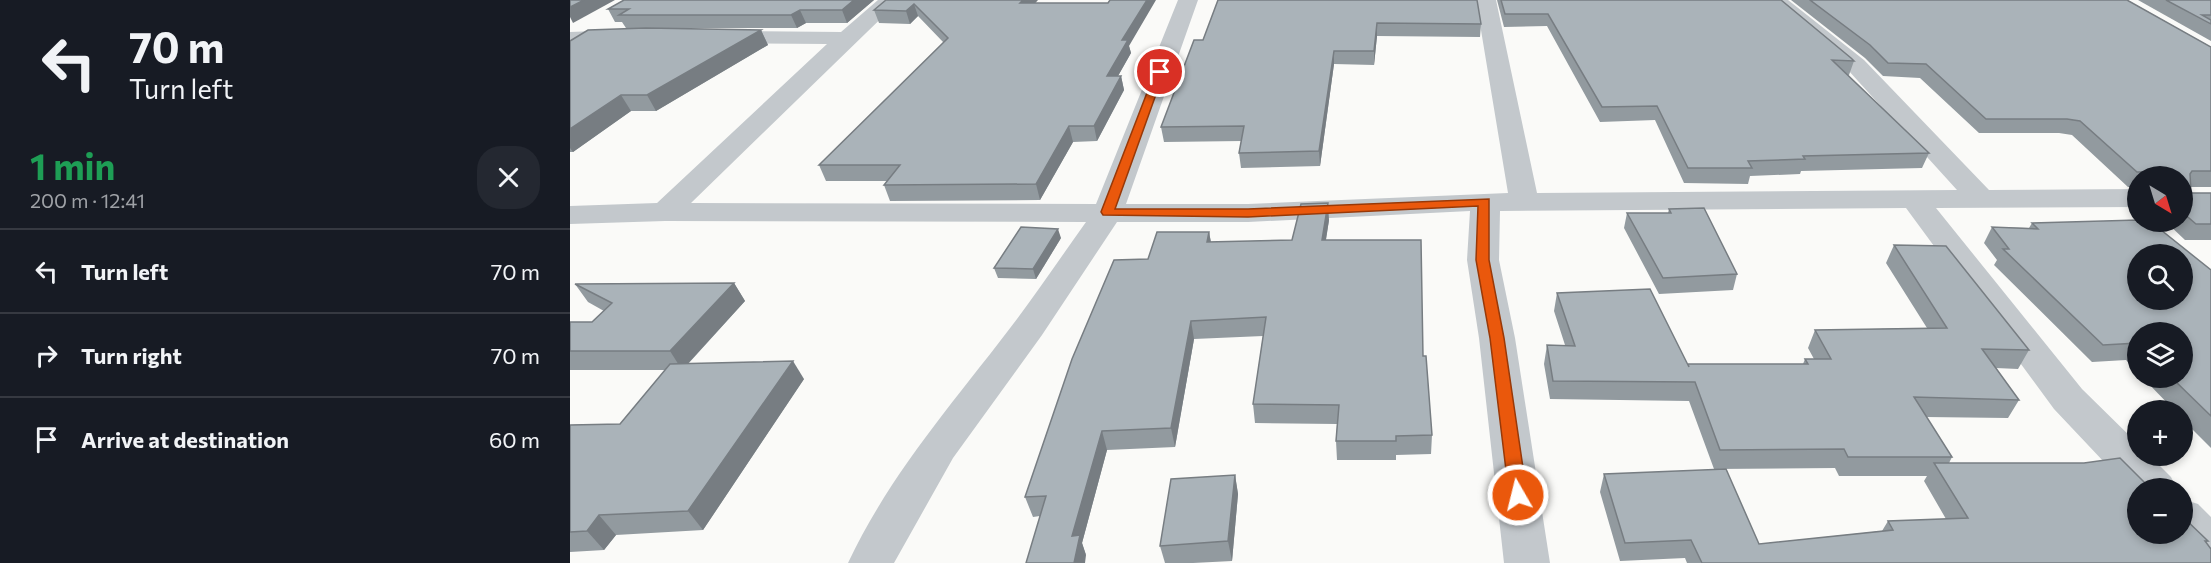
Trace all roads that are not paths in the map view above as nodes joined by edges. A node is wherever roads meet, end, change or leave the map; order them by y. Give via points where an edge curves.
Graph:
1 (890, 0) edge
2 (1188, 0) edge
3 (1486, 0) edge
4 (1776, 0) edge
5 (604, 16) dead end
6 (644, 35) edge
7 (700, 36) edge
8 (570, 37) edge
9 (846, 38) junction
10 (1980, 198) junction
11 (2127, 198) edge
12 (1914, 199) junction
13 (1524, 201) junction
14 (1485, 202) junction
15 (665, 212) junction
16 (1108, 212) junction
17 (570, 215) edge
18 (2145, 478) edge
19 (2193, 528) edge
20 (2211, 546) edge
21 (871, 563) edge
22 (1527, 563) edge

1 - 9 street
2 - 16 street
3 - 13 street
4 - 10 street via 1857,65
5 - 8 street
6 - 8 street
7 - 9 street
9 - 15 street
10 - 11 street
10 - 12 street
12 - 13 street
12 - 18 street via 2068,399
13 - 14 street
14 - 16 street via 1248,213
14 - 22 street via 1483,260
15 - 16 street
15 - 17 street
16 - 21 street via 1030,327 939,447
19 - 20 street

